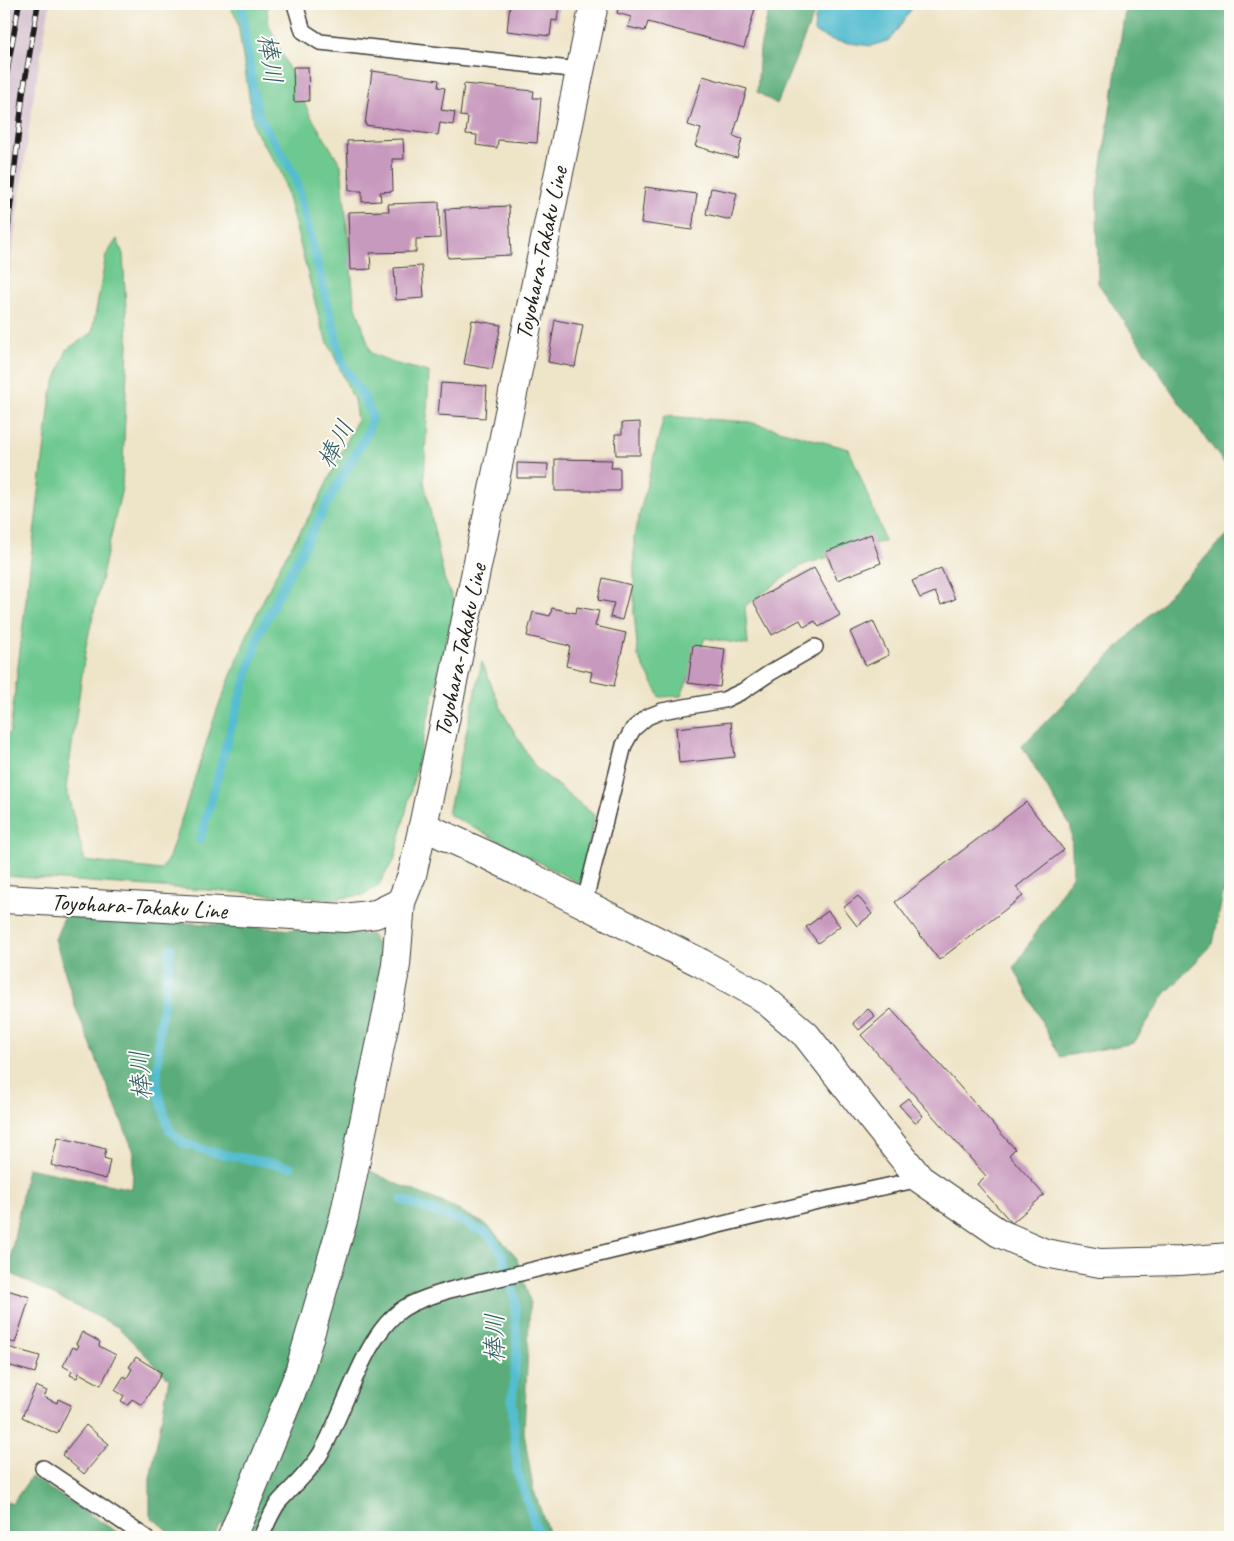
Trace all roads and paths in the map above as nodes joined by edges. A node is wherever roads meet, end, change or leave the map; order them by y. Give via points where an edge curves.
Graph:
1 (296, 4) edge
2 (594, 4) edge
3 (580, 70) junction
4 (815, 648) dead end
5 (423, 826) junction
6 (4, 898) edge
7 (401, 902) junction
8 (584, 904) junction
9 (920, 1179) junction
10 (1230, 1257) edge
11 (43, 1468) dead end
12 (145, 1537) edge
13 (232, 1537) edge
14 (261, 1537) edge

1 - 3 lane via 303,31 320,42
2 - 3 street, Toyohara-Takaku Line
3 - 5 street, Toyohara-Takaku Line
4 - 8 lane via 724,700 662,711 647,717 633,729 624,745
5 - 7 street, Toyohara-Takaku Line via 412,875
5 - 8 street
6 - 7 street, Toyohara-Takaku Line via 345,918 376,914
7 - 13 street via 396,965 344,1217 298,1376
8 - 9 street via 701,962 762,998 806,1035
9 - 10 street via 999,1233 1046,1252 1100,1262
9 - 14 lane via 450,1290 404,1308 374,1340 322,1452 277,1505
11 - 12 lane

